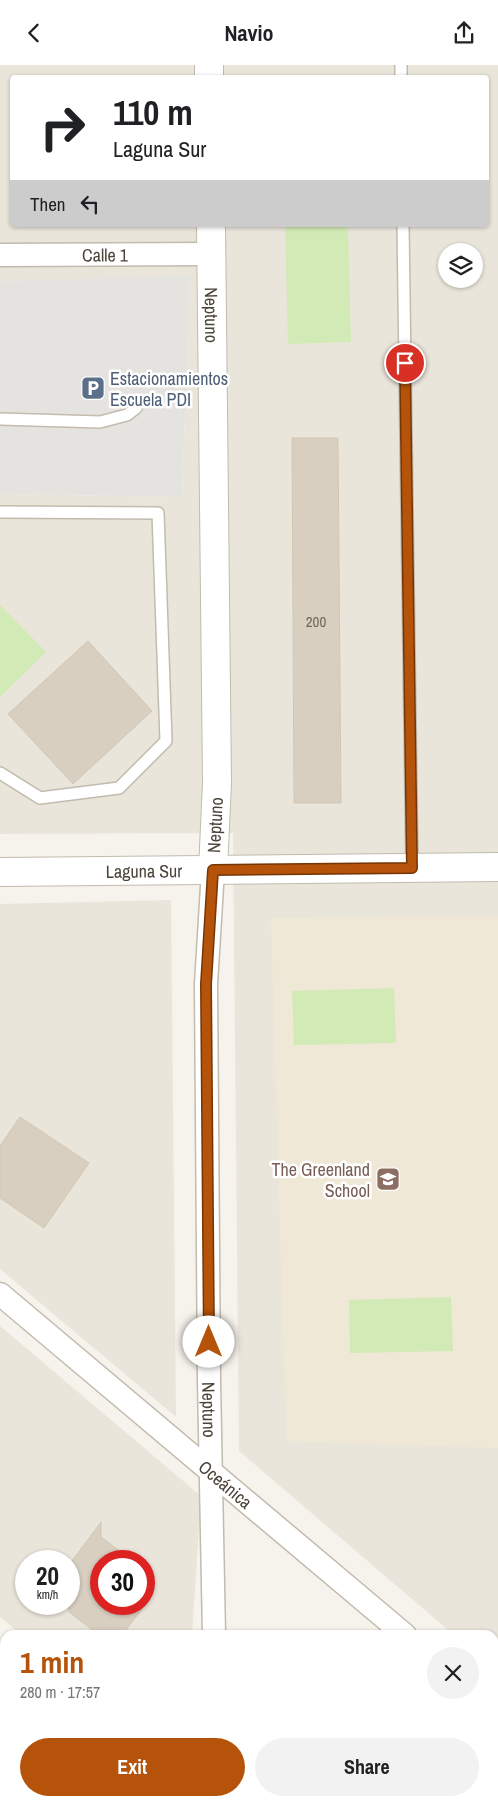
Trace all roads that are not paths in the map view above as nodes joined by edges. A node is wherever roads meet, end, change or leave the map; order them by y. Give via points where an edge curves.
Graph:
1 (211, 227) edge
2 (403, 227) edge
3 (211, 254) junction
4 (0, 255) edge
5 (136, 408) dead end
6 (0, 419) edge
7 (0, 512) edge
8 (0, 773) edge
9 (498, 867) edge
10 (412, 868) junction
11 (213, 870) junction
12 (0, 872) edge
13 (0, 1294) edge
14 (212, 1471) junction
15 (214, 1630) edge
16 (399, 1630) edge

1 - 3 street, Neptuno
2 - 10 lane
3 - 4 street, Calle 1
3 - 11 street, Neptuno via 217,783
5 - 6 lane via 127,415 100,422
7 - 8 lane via 158,513 166,741 119,787 40,798
9 - 10 street, Laguna Sur
10 - 11 street, Laguna Sur
11 - 12 street, Laguna Sur
11 - 14 street, Neptuno via 206,984
13 - 14 street, Oceánica
14 - 15 street, Neptuno
14 - 16 street, Oceánica

